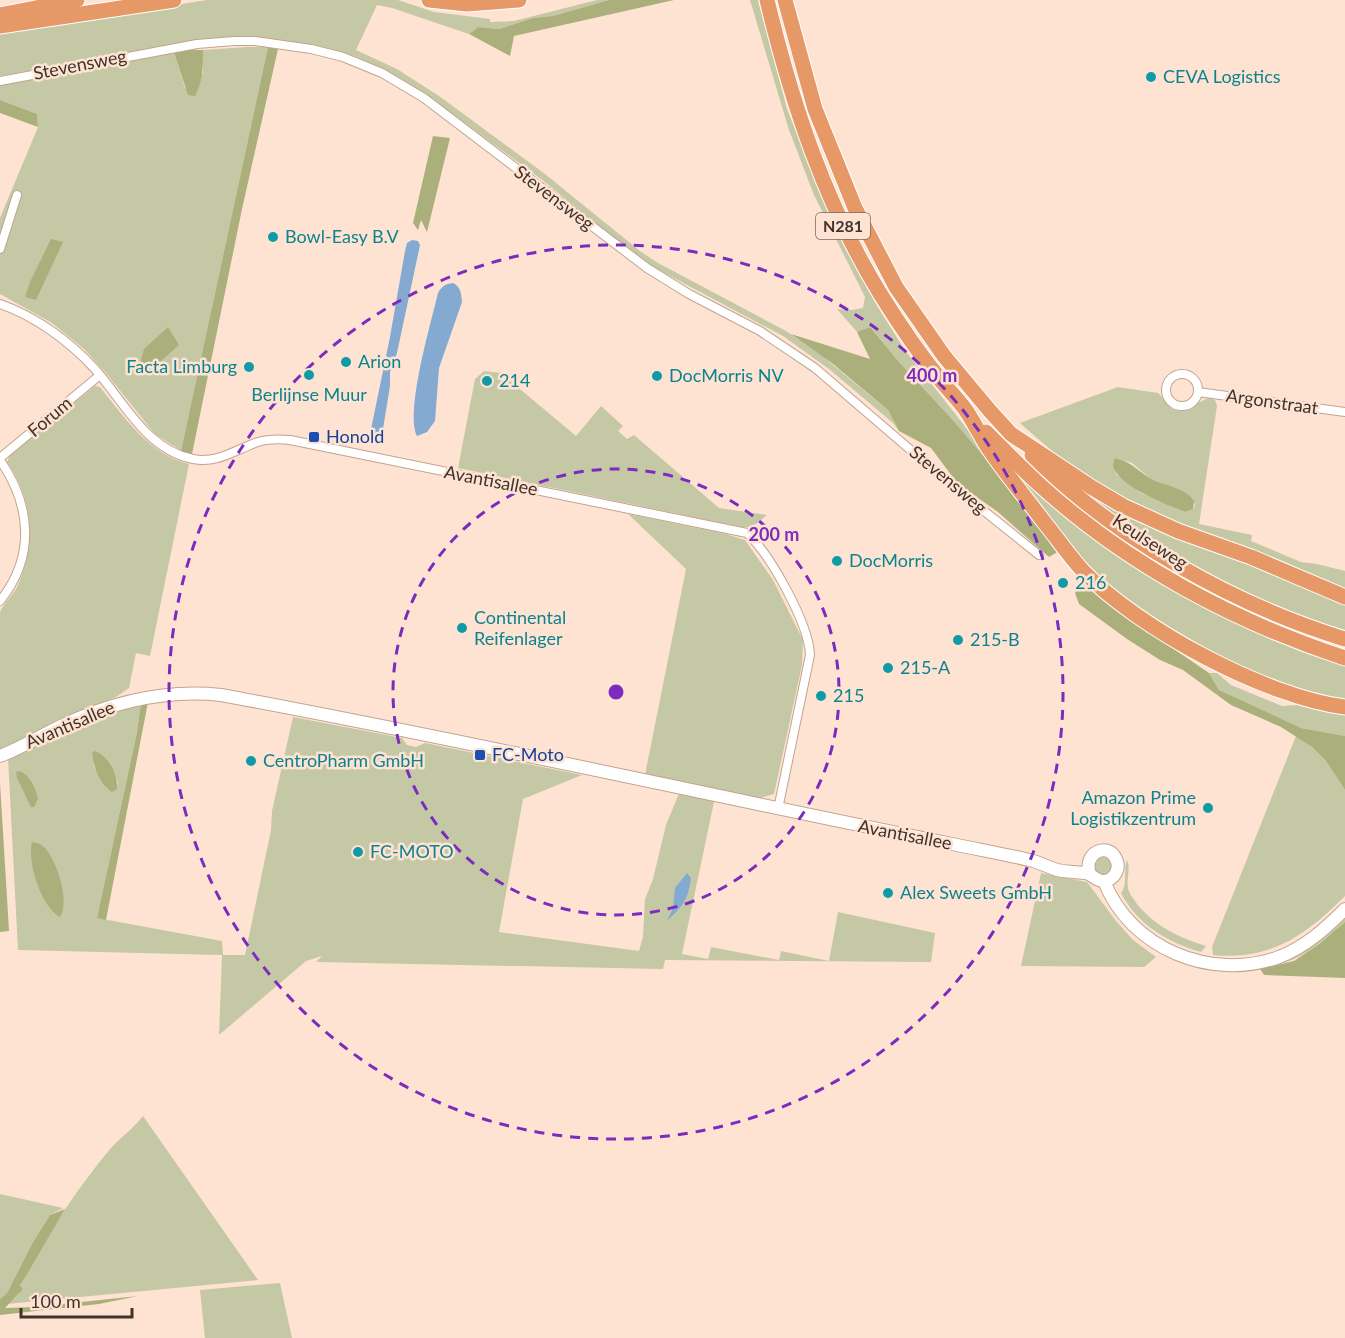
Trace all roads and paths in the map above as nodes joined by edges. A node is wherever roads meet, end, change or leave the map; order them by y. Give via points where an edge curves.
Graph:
1 (77, 0) edge
2 (174, 0) edge
3 (429, 0) edge
4 (519, 0) edge
5 (766, 1) edge
6 (788, 5) edge
7 (0, 15) edge
8 (0, 26) edge
9 (0, 81) edge
10 (17, 195) dead end
11 (0, 249) edge
12 (0, 304) edge
13 (100, 375) junction
14 (1198, 392) dead end
15 (966, 410) junction
16 (1345, 412) edge
17 (1011, 434) junction
18 (0, 459) edge
19 (1039, 555) dead end
20 (1345, 597) edge
21 (0, 601) edge
22 (1345, 639) edge
23 (1345, 658) edge
24 (1345, 707) edge
25 (0, 756) edge
26 (778, 809) junction
27 (1089, 869) junction
28 (1108, 879) junction
29 (1345, 899) edge
30 (1345, 909) edge

1 - 7 highway
2 - 8 highway
3 - 4 highway via 467,4
5 - 15 highway, N281 via 797,110 838,217 909,338
6 - 17 highway, N281 via 815,109 874,246 931,338
9 - 19 street, Stevensweg via 197,44 234,41 311,49 382,73 424,98 639,262 689,294 760,331 815,368
10 - 11 street
12 - 13 street, Avantisallee via 31,317
13 - 18 street, Forum
13 - 26 street, Avantisallee via 152,437 174,453 194,459 225,457 260,441 290,440 747,533 768,556 809,643 810,656
14 - 16 street, Argonstraat
15 - 23 highway, Keulseweg / N281 via 1048,492 1146,565 1217,606
15 - 24 highway, N281 via 990,449 1071,557 1116,600 1226,666 1298,697
17 - 20 highway, N281 via 1136,513
17 - 22 highway, Keulseweg / N281 via 1094,507 1173,561 1245,600
18 - 21 street, Forum via 18,490 26,535 22,558
25 - 26 street, Avantisallee via 112,705 199,693 268,703
26 - 27 street, Avantisallee via 1033,861 1058,870
27 - 28 street, Avantisallee via 1098,880
27 - 28 street via 1090,857 1095,853 1111,853 1118,865 1117,872
28 - 29 street via 1138,919 1153,932 1180,948 1218,957 1257,955 1287,945 1311,930
28 - 30 street via 1119,908 1147,938 1177,955 1216,965 1258,963 1289,953 1317,936

